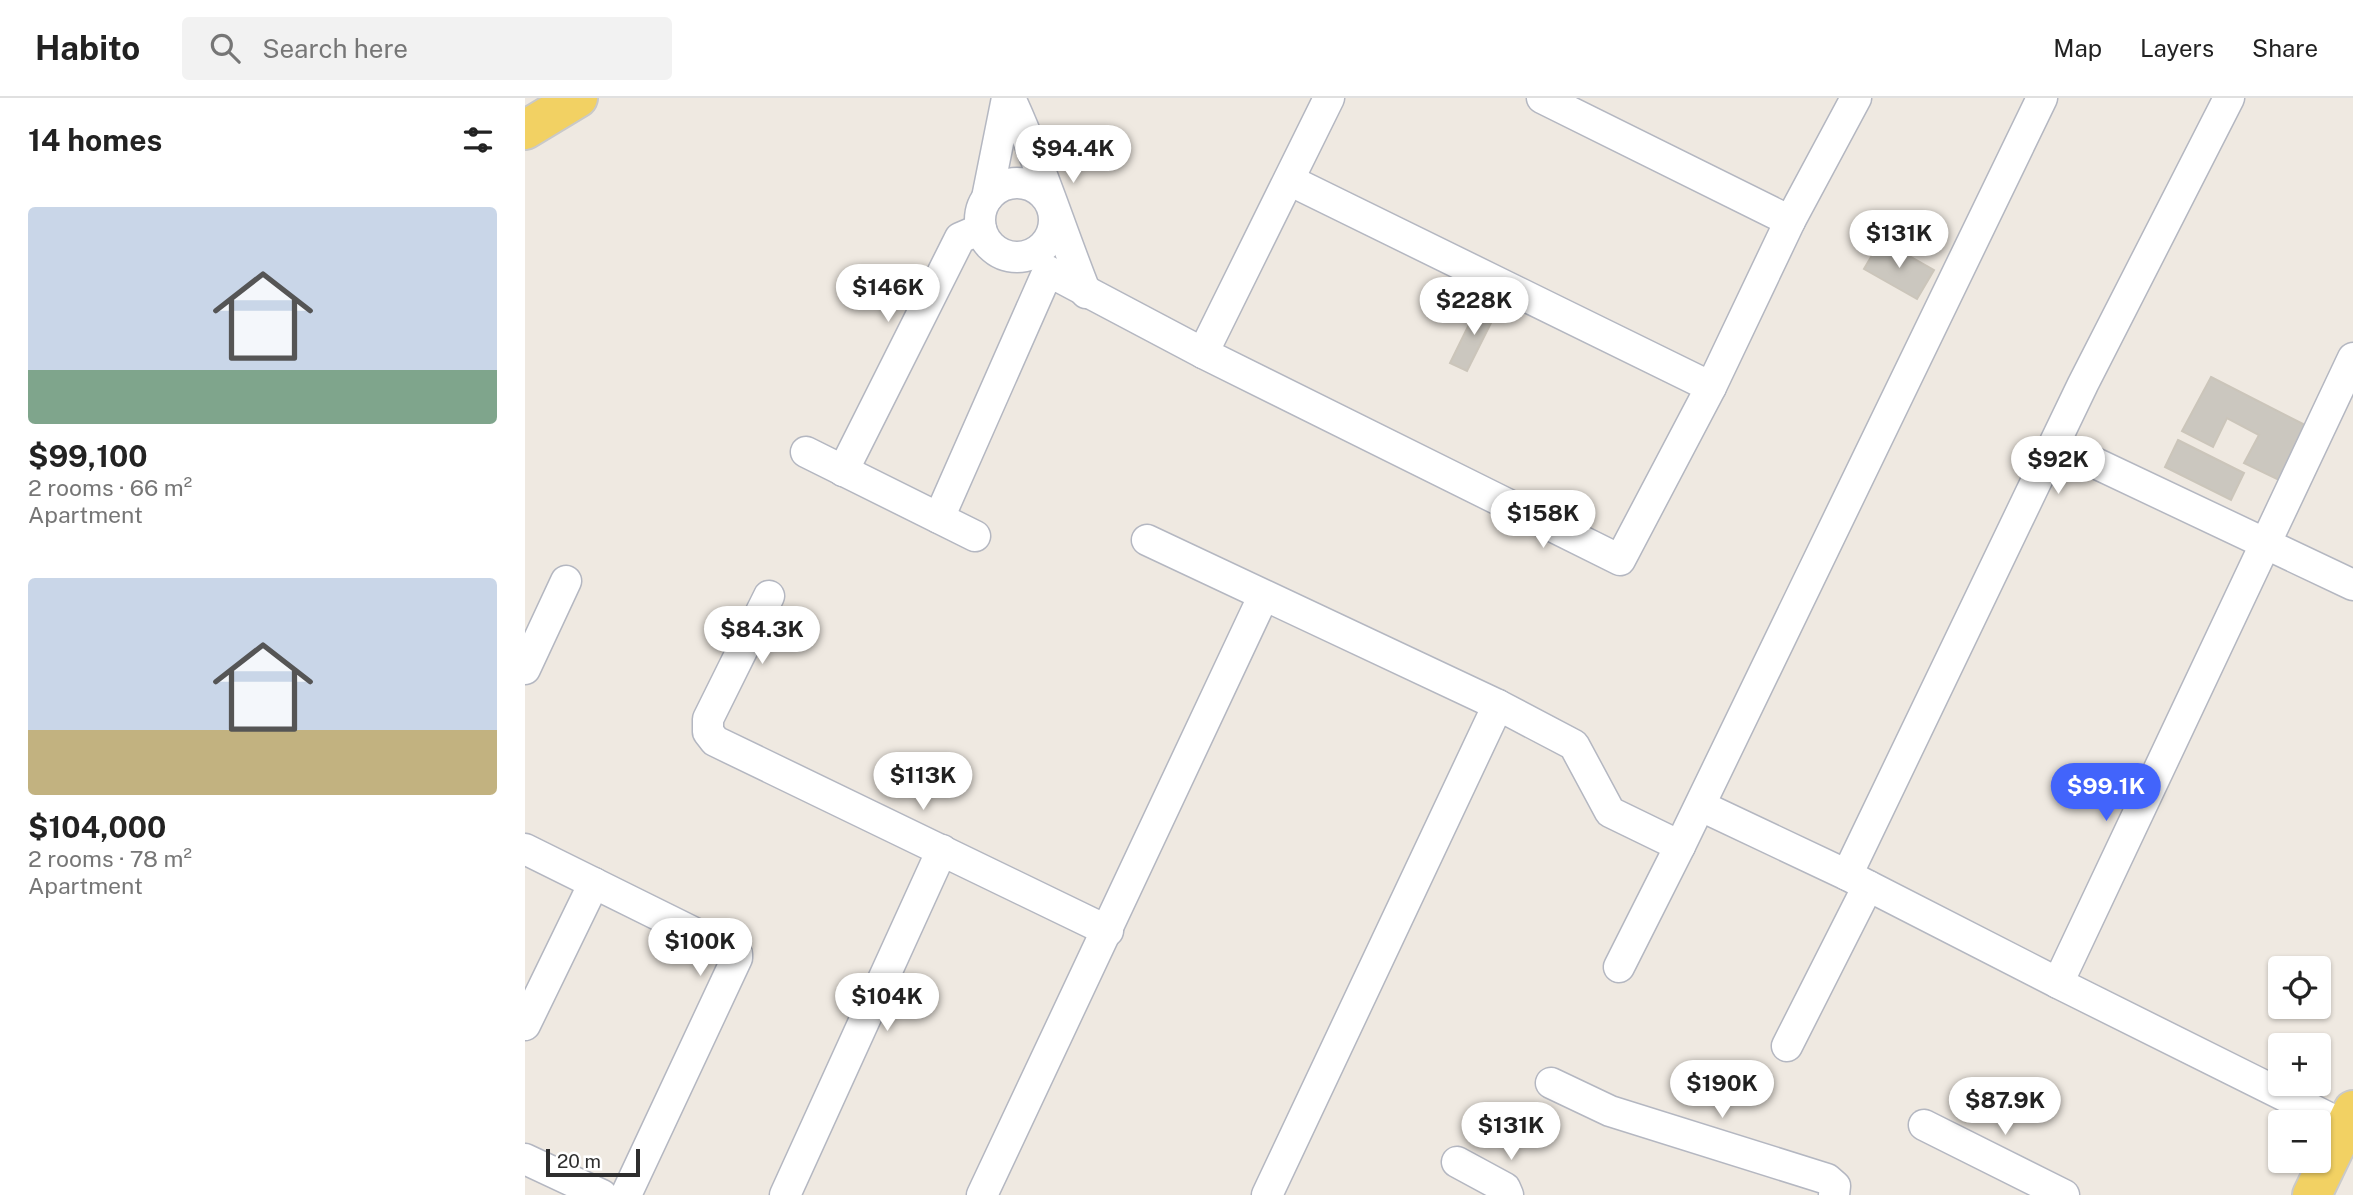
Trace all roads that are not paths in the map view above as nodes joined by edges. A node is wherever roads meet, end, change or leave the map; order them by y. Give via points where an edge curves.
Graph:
1 (578, 98) edge
2 (1009, 98) edge
3 (1329, 98) edge
4 (1542, 98) edge
5 (1856, 98) edge
6 (2042, 98) edge
7 (2229, 98) edge
8 (525, 130) edge
9 (1289, 180) junction
10 (987, 198) junction
11 (1051, 204) junction
12 (1790, 221) junction
13 (981, 229) junction
14 (1021, 257) junction
15 (1048, 271) junction
16 (1086, 293) junction
17 (1203, 353) junction
18 (2353, 358) edge
19 (1710, 387) junction
20 (2055, 444) junction
21 (806, 452) dead end
22 (843, 471) junction
23 (939, 518) junction
24 (975, 536) dead end
25 (1147, 540) dead end
26 (2266, 543) junction
27 (566, 581) dead end
28 (2353, 585) edge
29 (769, 596) dead end
30 (1263, 597) junction
31 (525, 669) edge
32 (1498, 705) junction
33 (1701, 806) junction
34 (1680, 846) junction
35 (525, 849) edge
36 (943, 850) junction
37 (1857, 881) junction
38 (594, 883) junction
39 (1108, 931) junction
40 (1619, 967) dead end
41 (2057, 983) junction
42 (525, 1025) edge
43 (1787, 1046) dead end
44 (1551, 1083) dead end
45 (2349, 1118) edge
46 (1924, 1125) dead end
47 (525, 1159) edge
48 (1457, 1162) dead end
49 (2055, 1193) edge
50 (602, 1195) edge
51 (626, 1195) edge
52 (785, 1195) edge
53 (982, 1195) edge
54 (1267, 1195) edge
55 (1508, 1195) edge
56 (1834, 1195) edge
57 (2312, 1195) edge

1 - 8 main road
2 - 10 street
2 - 11 street via 1038,158
3 - 9 street
4 - 12 street
5 - 12 street
6 - 33 street
7 - 20 street
9 - 17 street
9 - 19 street
10 - 11 street via 1009,183 1021,183 1034,187
10 - 13 street via 981,209
11 - 14 street via 1049,239 1042,248
11 - 16 street
12 - 19 street
13 - 14 street via 998,252
13 - 22 street via 960,238
14 - 15 street
15 - 16 street
15 - 23 street
16 - 17 street
17 - 19 street via 1620,560
18 - 26 street
20 - 26 street
20 - 37 street
21 - 22 street
22 - 23 street
23 - 24 street
25 - 30 street
26 - 28 street
26 - 41 street
27 - 31 street
29 - 36 street via 708,719 708,732 715,741
30 - 32 street
30 - 39 street
32 - 34 street via 1574,745 1611,812
32 - 54 street
33 - 34 street
33 - 37 street
34 - 40 street
35 - 38 street
36 - 39 street
36 - 52 street
37 - 41 street
37 - 43 street
38 - 42 street
38 - 51 street via 734,950 737,958
39 - 53 street
41 - 45 street
44 - 56 street via 1610,1111 1827,1179 1835,1186
45 - 57 main road
46 - 49 street
47 - 50 street
48 - 55 street via 1505,1188

